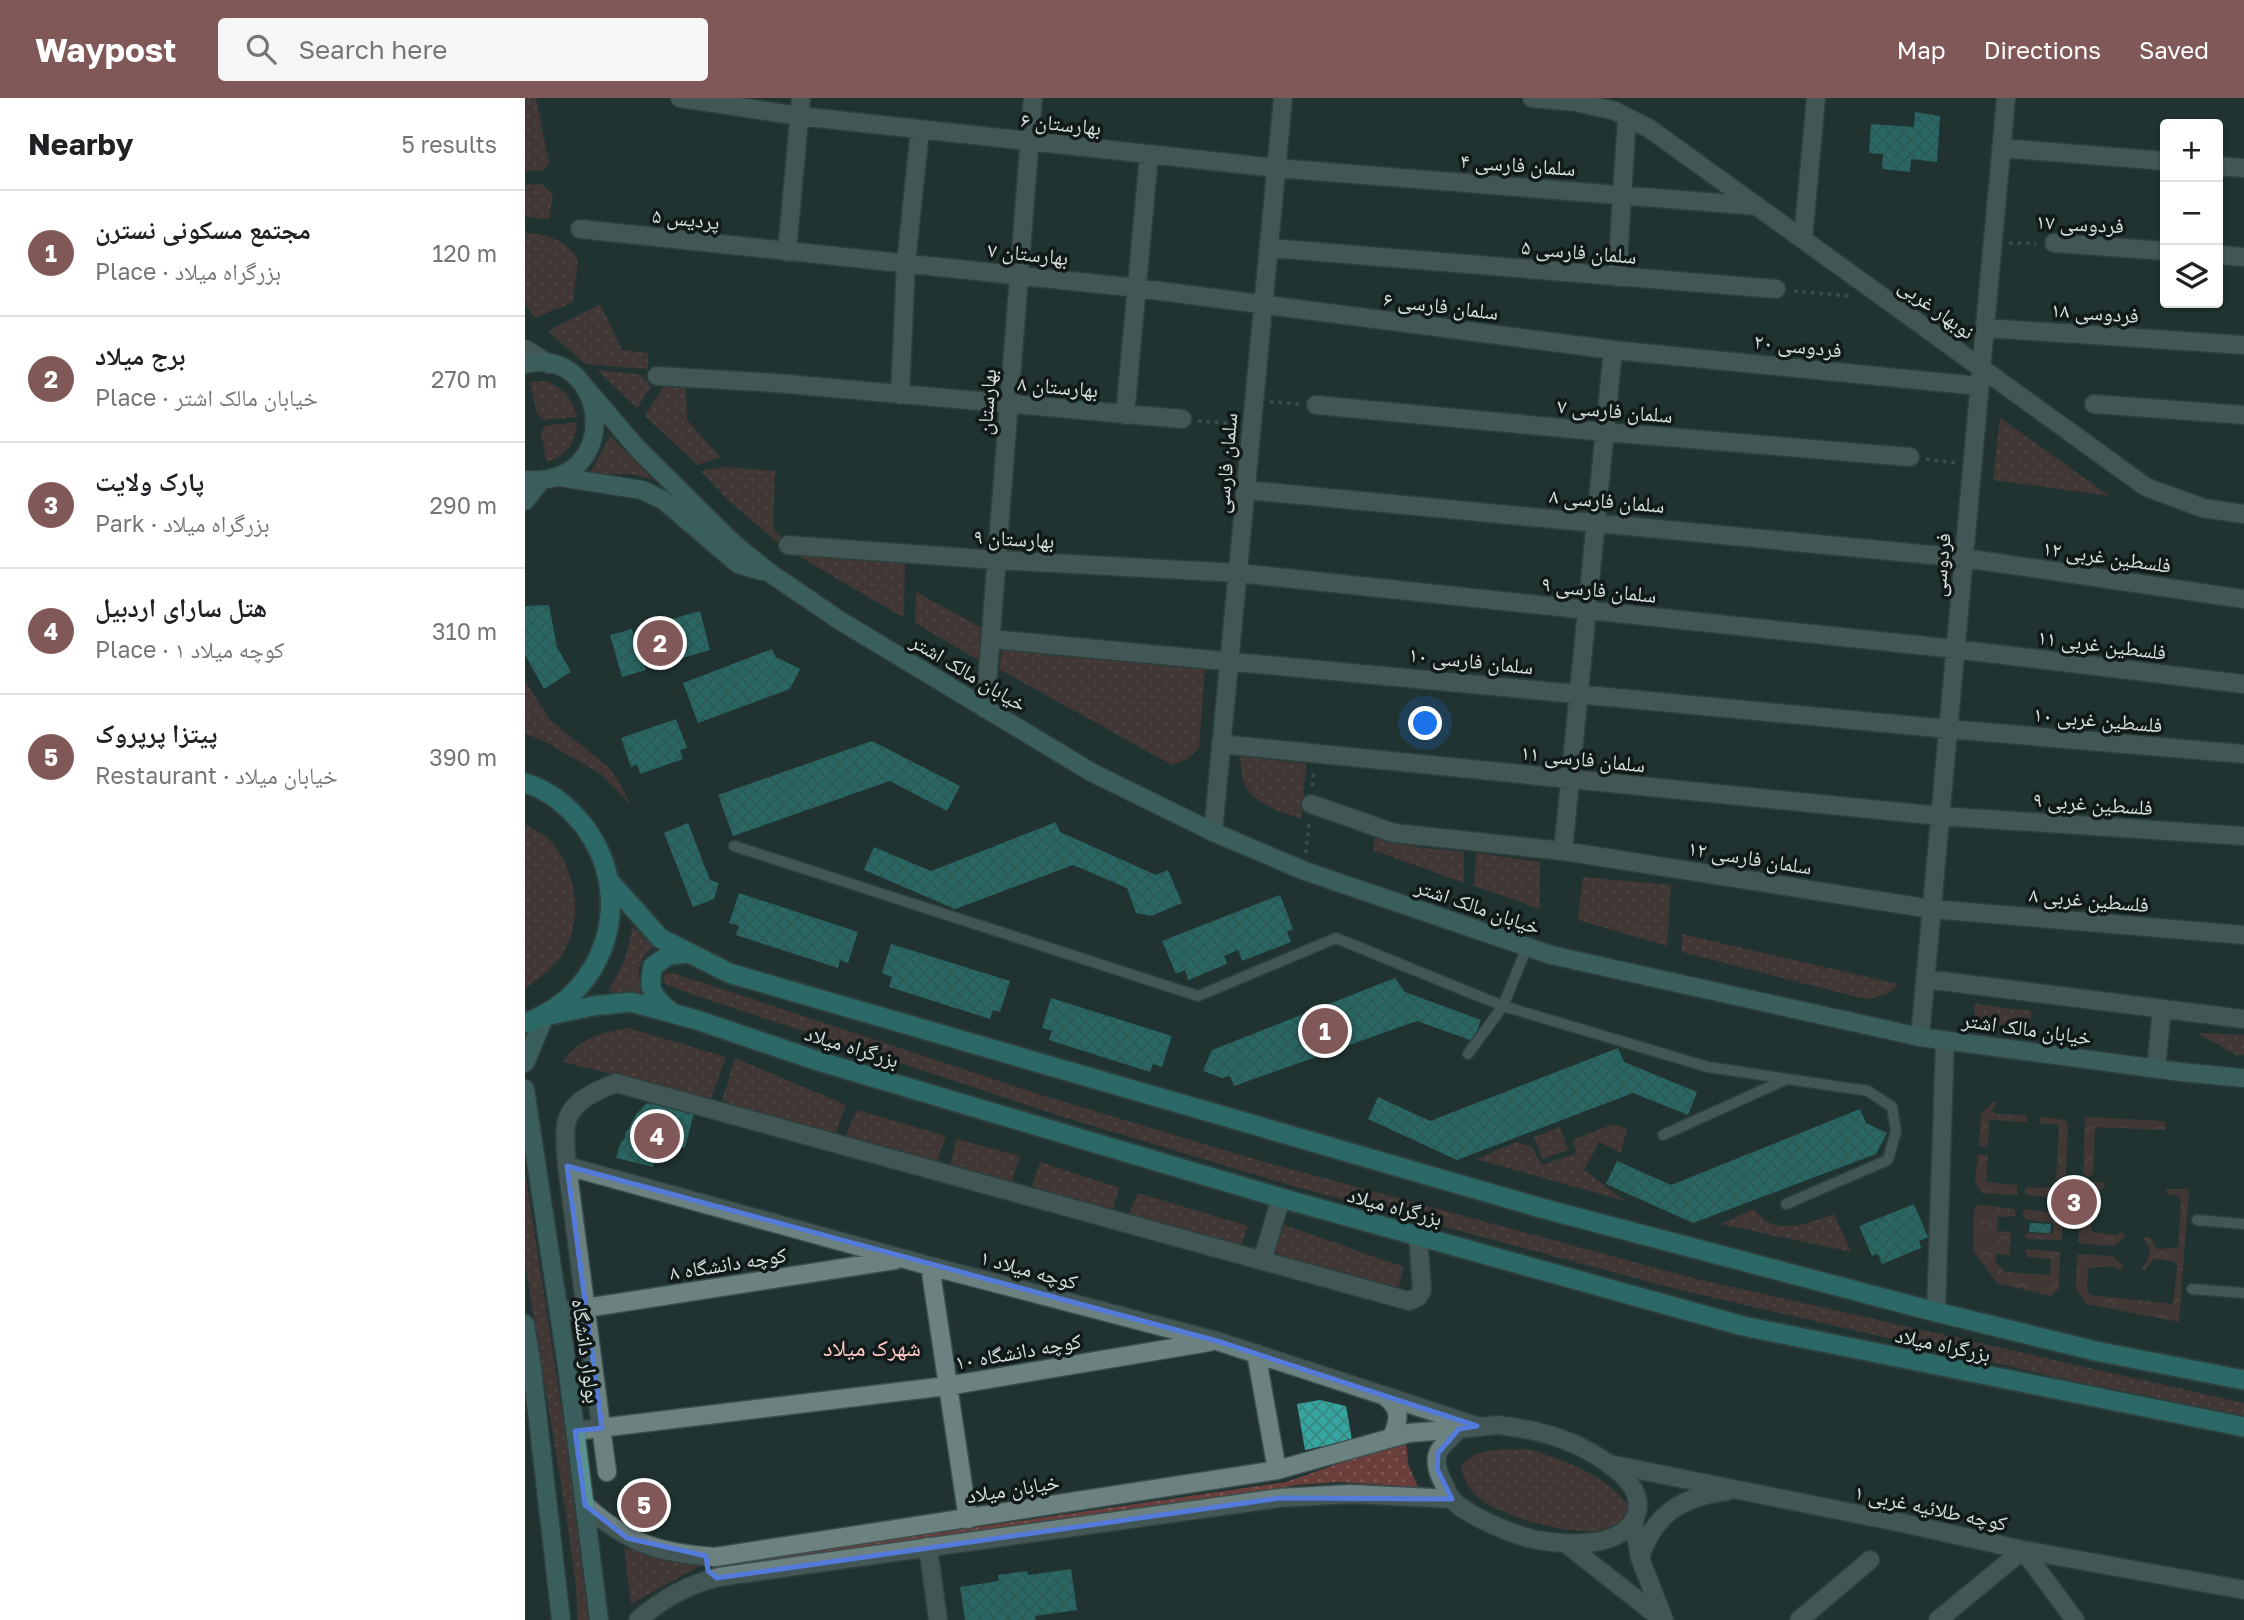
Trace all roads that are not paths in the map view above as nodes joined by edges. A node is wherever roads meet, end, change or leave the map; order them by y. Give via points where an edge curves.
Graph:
1 (680, 98) edge
2 (1033, 98) edge
3 (1283, 98) edge
4 (1532, 98) edge
5 (1816, 98) edge
6 (2006, 98) edge
7 (800, 107) edge
8 (1621, 114) junction
9 (920, 130) junction
10 (1029, 142) junction
11 (2001, 148) junction
12 (1149, 155) junction
13 (2160, 161) edge
14 (2223, 166) edge
15 (1276, 168) junction
16 (2244, 168) edge
17 (1623, 195) junction
18 (1757, 206) junction
19 (580, 229) dead end
20 (1803, 239) junction
21 (2054, 243) road end
22 (1269, 248) junction
23 (2160, 251) edge
24 (787, 252) junction
25 (2223, 255) edge
26 (2244, 257) edge
27 (906, 263) junction
28 (1019, 276) junction
29 (1617, 277) junction
30 (1137, 288) junction
31 (1776, 289) road end
32 (1263, 305) junction
33 (1985, 328) junction
34 (2244, 345) edge
35 (525, 349) edge
36 (1613, 350) junction
37 (525, 364) edge
38 (549, 364) junction
39 (657, 376) dead end
40 (1980, 377) junction
41 (584, 386) junction
42 (900, 395) junction
43 (1009, 404) junction
44 (2094, 404) dead end
45 (1316, 405) road end
46 (1125, 415) junction
47 (2244, 415) edge
48 (1182, 419) road end
49 (1605, 432) junction
50 (1910, 457) road end
51 (542, 479) edge
52 (1246, 490) junction
53 (525, 501) edge
54 (2244, 514) edge
55 (1596, 522) junction
56 (788, 545) dead end
57 (1964, 558) junction
58 (997, 560) junction
59 (770, 573) junction
60 (1238, 573) junction
61 (2244, 599) edge
62 (1587, 610) junction
63 (991, 639) junction
64 (1955, 649) junction
65 (1229, 660) junction
66 (2244, 684) edge
67 (1579, 694) junction
68 (985, 709) junction
69 (1948, 729) junction
70 (1221, 744) junction
71 (2244, 754) edge
72 (1570, 780) junction
73 (525, 783) edge
74 (1311, 804) dead end
75 (1940, 816) junction
76 (1213, 832) junction
77 (2244, 836) edge
78 (734, 846) dead end
79 (1563, 851) junction
80 (610, 882) junction
81 (1931, 909) junction
82 (2244, 935) edge
83 (1527, 947) junction
84 (690, 953) junction
85 (1925, 979) junction
86 (1503, 1006) junction
87 (2162, 1009) junction
88 (673, 1013) junction
89 (545, 1016) junction
90 (2244, 1019) edge
91 (525, 1023) edge
92 (1920, 1037) junction
93 (1945, 1040) junction
94 (1468, 1054) dead end
95 (525, 1063) edge
96 (2156, 1068) junction
97 (2244, 1077) edge
98 (1787, 1079) junction
99 (525, 1089) edge
100 (1663, 1135) dead end
101 (566, 1166) junction
102 (1281, 1198) junction
103 (1786, 1204) dead end
104 (2197, 1220) dead end
105 (2244, 1224) edge
106 (1418, 1236) junction
107 (904, 1259) junction
108 (1262, 1261) junction
109 (929, 1266) junction
110 (2192, 1289) dead end
111 (2244, 1293) edge
112 (585, 1308) junction
113 (560, 1312) junction
114 (1936, 1312) junction
115 (525, 1324) edge
116 (1217, 1341) junction
117 (1257, 1353) junction
118 (2244, 1380) edge
119 (947, 1386) junction
120 (1381, 1394) junction
121 (1477, 1426) junction
122 (2244, 1427) edge
123 (602, 1428) junction
124 (1459, 1429) junction
125 (575, 1431) junction
126 (1392, 1437) junction
127 (1610, 1464) junction
128 (1277, 1470) junction
129 (607, 1472) dead end
130 (1736, 1489) junction
131 (1452, 1499) junction
132 (585, 1505) junction
133 (968, 1519) junction
134 (1634, 1523) junction
135 (1565, 1544) junction
136 (928, 1547) junction
137 (2023, 1550) junction
138 (715, 1556) junction
139 (1640, 1558) junction
140 (1870, 1560) dead end
141 (717, 1578) junction
142 (2244, 1590) edge
143 (561, 1620) edge
144 (599, 1620) edge
145 (638, 1620) edge
146 (938, 1620) edge
147 (1664, 1620) edge
148 (1799, 1620) edge
149 (1938, 1620) edge
150 (2075, 1620) edge

1 - 7 street, بهارستان ۶
2 - 10 street, بهارستان
3 - 15 street, سلمان فارسی
4 - 8 street, نوبهار غربی via 1576,102
5 - 20 street
6 - 11 street, فردوسی
7 - 9 street, بهارستان ۶
7 - 24 street
8 - 17 street
8 - 18 street, نوبهار غربی via 1650,129
9 - 10 street, بهارستان ۶
9 - 27 street
10 - 12 street, بهارستان ۶
10 - 28 street, بهارستان
11 - 13 street
11 - 33 street, فردوسی
12 - 15 street, بهارستان ۶
12 - 30 street
14 - 16 street
15 - 17 street, سلمان فارسی ۴
15 - 22 street, سلمان فارسی
17 - 18 street, سلمان فارسی ۴
17 - 29 street
18 - 20 street, نوبهار غربی
19 - 24 street, پردیس ۵
20 - 40 street, نوبهار غربی via 1886,299
21 - 23 street, فردوسی ۱۷
22 - 29 street, سلمان فارسی ۵
22 - 32 street, سلمان فارسی
24 - 27 street, بهارستان ۷
25 - 26 street
27 - 28 street, بهارستان ۷
27 - 42 street
28 - 30 street, بهارستان ۷
28 - 43 street, بهارستان
29 - 31 street, سلمان فارسی ۵
30 - 32 street, بهارستان ۷
30 - 46 street
32 - 36 street, سلمان فارسی ۶
32 - 52 street, سلمان فارسی
33 - 34 street, فردوسی ۱۸
33 - 40 street, فردوسی
35 - 38 street
36 - 40 street, فردوسی ۲۰
36 - 49 street
37 - 38 main road
38 - 41 main road, خیابان مالک اشتر via 562,368
39 - 42 street, بهارستان ۸
40 - 54 street, نوبهار غربی via 2146,487 2203,508
40 - 57 street, فردوسی
41 - 51 main road via 596,419 587,454 575,468
41 - 59 main road, خیابان مالک اشتر via 657,468 727,538
42 - 43 street, بهارستان ۸
43 - 46 street, بهارستان ۸
43 - 58 street, بهارستان
44 - 47 street
45 - 49 street, سلمان فارسی ۷
46 - 48 street, بهارستان ۸
49 - 50 street, سلمان فارسی ۷
49 - 55 street
51 - 53 main road
51 - 59 main road, خیابان مالک اشتر via 642,490 663,500 738,564
52 - 55 street, سلمان فارسی ۸
52 - 60 street, سلمان فارسی
55 - 57 street, سلمان فارسی ۸
55 - 62 street
56 - 58 street, بهارستان ۹
57 - 61 street, فلسطین غربی ۱۲
57 - 64 street, فردوسی
58 - 60 street, بهارستان ۹
58 - 63 street, بهارستان
59 - 68 main road, خیابان مالک اشتر
60 - 62 street, سلمان فارسی ۹
60 - 65 street, سلمان فارسی
62 - 64 street, سلمان فارسی ۹
62 - 67 street
63 - 65 street, سلمان فارسی ۱۰
63 - 68 street, بهارستان
64 - 66 street, فلسطین غربی ۱۱
64 - 69 street, فردوسی
65 - 67 street, سلمان فارسی ۱۰
65 - 70 street, سلمان فارسی
67 - 69 street, سلمان فارسی ۱۰
67 - 72 street
68 - 76 main road, خیابان مالک اشتر via 1091,772
69 - 71 street, فلسطین غربی ۱۰
69 - 75 street, فردوسی
70 - 72 street, سلمان فارسی ۱۱
70 - 76 street, سلمان فارسی
72 - 75 street, سلمان فارسی ۱۱
72 - 79 street
73 - 80 highway via 572,810 597,843
74 - 79 street, سلمان فارسی ۱۲ via 1394,833
75 - 77 street, فلسطین غربی ۹
75 - 81 street, فردوسی
76 - 83 main road, خیابان مالک اشتر via 1315,875
78 - 86 lane via 1198,996 1336,938
79 - 81 street, سلمان فارسی ۱۲
80 - 84 highway, بزرگراه میلاد via 660,938
80 - 89 highway via 610,921 599,959 577,992
81 - 82 street, فلسطین غربی ۸
81 - 85 street, فردوسی
83 - 86 lane
83 - 92 main road, خیابان مالک اشتر
84 - 88 highway via 669,955 653,966 652,991
84 - 114 highway, بزرگراه میلاد via 729,973 1541,1208
85 - 87 street
85 - 92 street, فردوسی
86 - 94 lane
86 - 98 lane via 1708,1067
87 - 90 street
87 - 96 street
88 - 89 highway, بزرگراه میلاد via 631,1002
88 - 102 highway, بزرگراه میلاد via 818,1061
89 - 91 highway
89 - 95 main road
92 - 93 main road, خیابان مالک اشتر
93 - 96 main road, خیابان مالک اشتر
93 - 114 street
96 - 97 main road, خیابان مالک اشتر
98 - 100 lane
98 - 103 lane via 1868,1091 1892,1107 1895,1131 1888,1160
99 - 113 main road, بولوار دانشگاه
101 - 107 street, کوچه میلاد ۱
101 - 108 street via 566,1123 572,1112 590,1093 616,1083
101 - 112 street
102 - 106 highway, بزرگراه میلاد
102 - 108 street
104 - 105 lane
106 - 108 street via 1422,1290 1409,1301
106 - 122 highway, بزرگراه میلاد via 1743,1326
107 - 109 street, کوچه میلاد ۱
107 - 112 street, کوچه دانشگاه ۸
109 - 116 street, کوچه میلاد ۱
109 - 119 street
110 - 111 lane
112 - 113 street, کوچه دانشگاه ۸
112 - 123 street
113 - 125 main road, بولوار دانشگاه
114 - 118 highway, بزرگراه میلاد via 2100,1352
115 - 143 main road
116 - 117 street, کوچه میلاد ۱
116 - 119 street, کوچه دانشگاه ۱۰
117 - 120 street, کوچه میلاد ۱
117 - 128 street
119 - 123 street, کوچه دانشگاه ۱۰
119 - 133 street
120 - 121 street, کوچه میلاد ۱
120 - 126 street via 1398,1412
121 - 124 street, خیابان میلاد
121 - 127 street via 1528,1428 1562,1438
123 - 125 street, کوچه دانشگاه ۱۰
123 - 129 street
124 - 126 street, خیابان میلاد
124 - 131 street via 1438,1453 1437,1469
125 - 132 main road, بولوار دانشگاه
126 - 128 street, خیابان میلاد
127 - 130 street, کوچه طلائیه غربی ۱
127 - 134 street via 1636,1493
128 - 133 street, خیابان میلاد
130 - 137 street, کوچه طلائیه غربی ۱
130 - 139 street via 1677,1505 1645,1539
131 - 135 street via 1508,1530
131 - 136 street via 1351,1494 1280,1498
132 - 138 street, خیابان میلاد via 627,1538 657,1549
132 - 144 main road, بولوار دانشگاه
133 - 138 street, خیابان میلاد
134 - 135 street via 1607,1539
134 - 139 street
135 - 147 street
136 - 141 street
136 - 146 street
137 - 142 street, کوچه طلائیه غربی ۱
137 - 149 street
137 - 150 street
138 - 141 street via 708,1565
139 - 147 street
140 - 148 street
141 - 145 street via 692,1584

